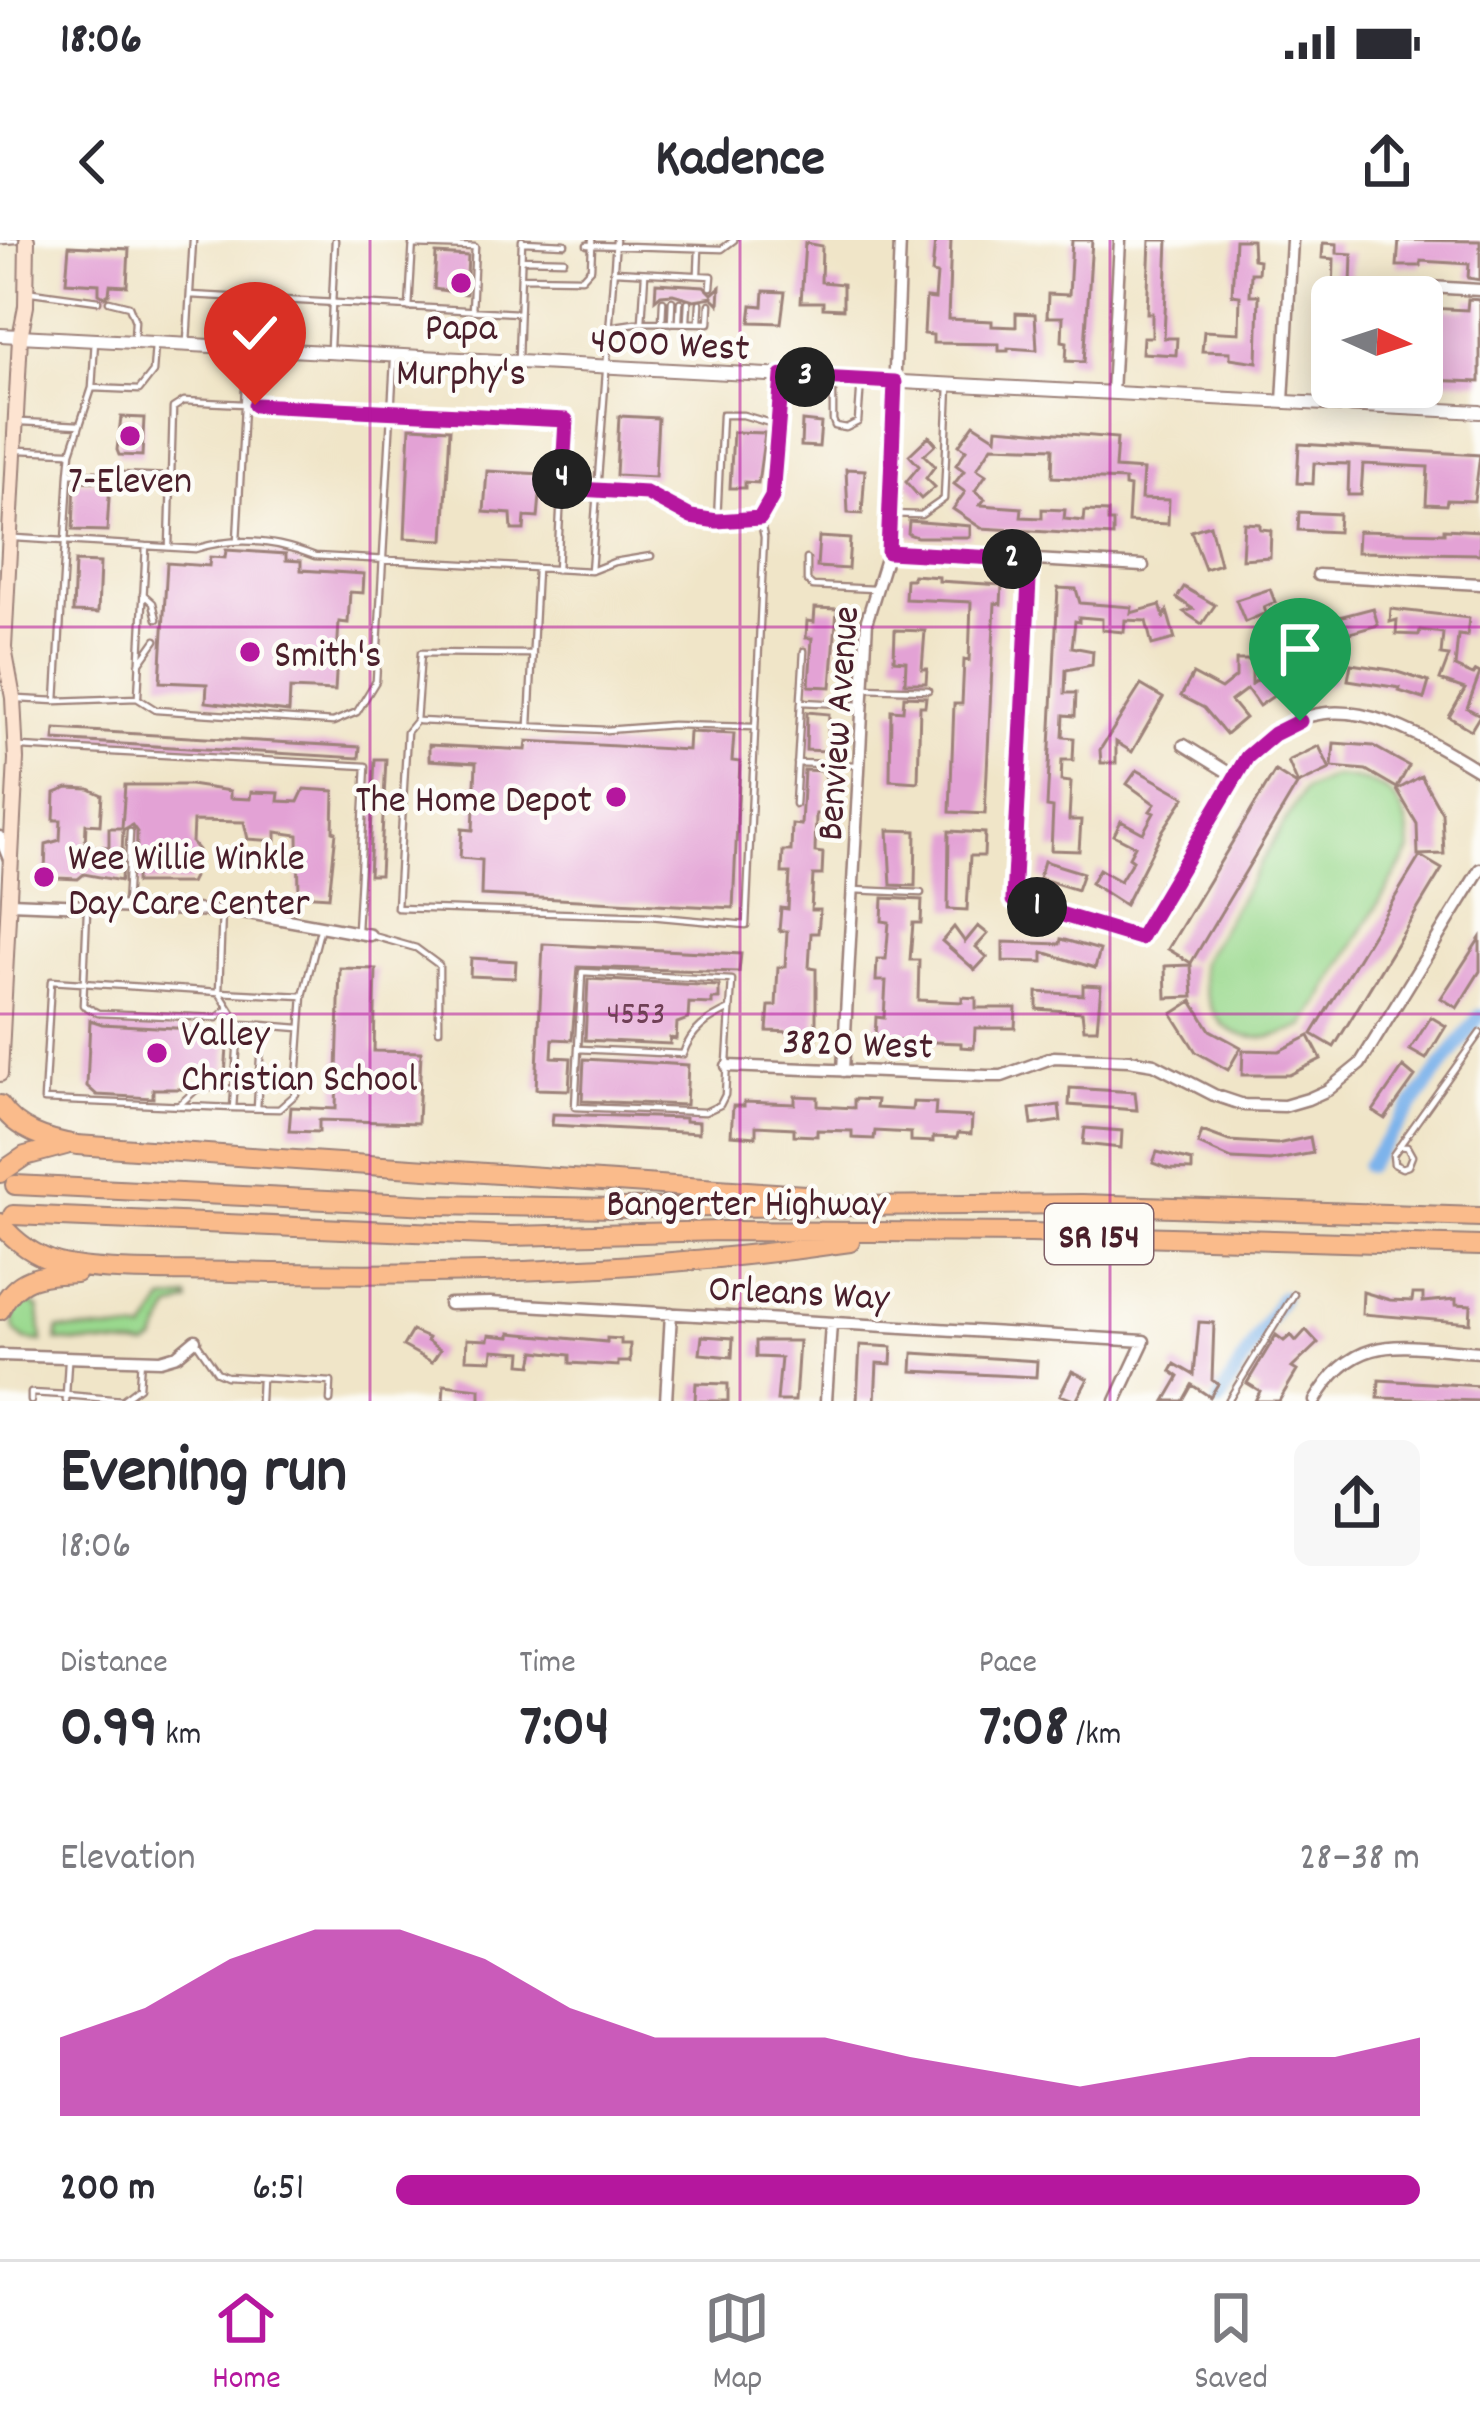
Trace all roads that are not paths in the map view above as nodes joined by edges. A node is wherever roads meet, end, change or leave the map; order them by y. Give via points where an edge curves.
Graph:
1 (16, 240) edge
2 (27, 240) edge
3 (193, 240) edge
4 (335, 240) edge
5 (734, 240) edge
6 (900, 240) edge
7 (1120, 240) edge
8 (1292, 240) edge
9 (522, 241) edge
10 (0, 242) edge
11 (412, 242) edge
12 (590, 243) edge
13 (616, 243) edge
14 (565, 244) dead end
15 (699, 249) junction
16 (522, 259) junction
17 (563, 260) dead end
18 (614, 271) junction
19 (645, 272) junction
20 (665, 273) junction
21 (689, 274) junction
22 (521, 277) junction
23 (677, 285) junction
24 (701, 286) dead end
25 (711, 287) dead end
26 (1443, 288) edge
27 (1480, 290) edge
28 (27, 292) junction
29 (190, 295) junction
30 (98, 301) dead end
31 (109, 301) dead end
32 (663, 301) dead end
33 (332, 303) junction
34 (700, 303) dead end
35 (710, 304) dead end
36 (409, 308) junction
37 (472, 311) junction
38 (519, 313) junction
39 (642, 322) junction
40 (674, 323) junction
41 (698, 323) junction
42 (608, 327) junction
43 (0, 335) edge
44 (20, 337) junction
45 (95, 340) junction
46 (134, 342) junction
47 (155, 343) junction
48 (187, 344) junction
49 (247, 348) junction
50 (330, 352) junction
51 (394, 356) junction
52 (518, 363) junction
53 (604, 367) junction
54 (782, 376) junction
55 (833, 379) junction
56 (861, 380) junction
57 (895, 382) junction
58 (949, 385) junction
59 (92, 388) junction
60 (1112, 393) junction
61 (1283, 402) junction
62 (244, 404) junction
63 (392, 410) junction
64 (1480, 412) edge
65 (16, 422) junction
66 (80, 425) junction
67 (780, 426) junction
68 (14, 449) junction
69 (70, 452) junction
70 (69, 473) junction
71 (170, 478) junction
72 (6, 481) edge
73 (562, 488) junction
74 (595, 490) junction
75 (890, 514) junction
76 (760, 518) junction
77 (717, 521) junction
78 (10, 538) junction
79 (65, 541) junction
80 (236, 541) junction
81 (146, 546) junction
82 (169, 547) junction
83 (888, 552) junction
84 (651, 556) dead end
85 (381, 559) junction
86 (807, 560) dead end
87 (1030, 560) junction
88 (1143, 566) dead end
89 (537, 569) junction
90 (557, 570) junction
91 (591, 571) junction
92 (1318, 575) dead end
93 (1480, 584) edge
94 (875, 589) junction
95 (143, 594) junction
96 (3, 603) edge
97 (157, 619) dead end
98 (156, 640) dead end
99 (804, 651) dead end
100 (2, 653) edge
101 (533, 654) junction
102 (140, 664) junction
103 (863, 688) junction
104 (928, 690) dead end
105 (13, 698) junction
106 (137, 698) junction
107 (56, 701) junction
108 (801, 702) junction
109 (862, 705) junction
110 (416, 721) junction
111 (529, 727) junction
112 (754, 727) junction
113 (1184, 745) dead end
114 (16, 746) junction
115 (797, 763) junction
116 (859, 765) junction
117 (1480, 771) edge
118 (1234, 776) junction
119 (14, 783) junction
120 (795, 804) dead end
121 (0, 812) edge
122 (130, 832) dead end
123 (0, 838) edge
124 (10, 868) junction
125 (1480, 869) edge
126 (853, 890) junction
127 (921, 893) dead end
128 (9, 903) junction
129 (88, 905) junction
130 (126, 907) junction
131 (222, 911) junction
132 (321, 927) junction
133 (363, 934) junction
134 (82, 982) junction
135 (219, 992) junction
136 (303, 996) junction
137 (229, 1008) junction
138 (730, 1009) junction
139 (239, 1024) junction
140 (262, 1025) junction
141 (300, 1028) junction
142 (439, 1030) dead end
143 (1480, 1034) edge
144 (578, 1049) junction
145 (727, 1066) junction
146 (843, 1071) junction
147 (0, 1074) edge
148 (235, 1089) junction
149 (0, 1105) edge
150 (178, 1106) junction
151 (233, 1108) junction
152 (257, 1108) junction
153 (77, 1145) junction
154 (1399, 1147) dead end
155 (8, 1179) edge
156 (888, 1203) junction
157 (1480, 1216) edge
158 (7, 1219) edge
159 (903, 1233) junction
160 (1480, 1246) edge
161 (117, 1268) junction
162 (1294, 1294) dead end
163 (449, 1304) dead end
164 (0, 1310) edge
165 (670, 1313) junction
166 (830, 1323) junction
167 (195, 1340) joint
168 (1480, 1352) edge
169 (0, 1355) edge
170 (68, 1357) junction
171 (141, 1359) junction
172 (261, 1378) junction
173 (66, 1398) edge
174 (31, 1401) edge
175 (260, 1401) edge
176 (330, 1401) edge
177 (666, 1401) edge
178 (826, 1401) edge
179 (1116, 1401) edge
180 (1228, 1401) edge
181 (1315, 1401) edge

1 - 10 lane
2 - 28 main road
3 - 29 lane
4 - 33 lane
5 - 15 lane
6 - 57 street, Benview Avenue
7 - 60 street
8 - 61 street
9 - 14 lane
9 - 16 lane
11 - 36 lane
11 - 37 lane via 475,248
12 - 13 lane
12 - 22 lane via 587,276
13 - 15 lane
13 - 18 lane
15 - 21 lane
16 - 17 lane
16 - 22 lane
18 - 19 lane
18 - 42 lane
19 - 20 lane
19 - 39 lane
20 - 21 lane
20 - 23 lane
21 - 23 lane
21 - 23 lane
21 - 24 lane
21 - 25 lane via 712,276
22 - 38 lane
26 - 27 street
28 - 30 lane
28 - 44 main road
29 - 33 lane
29 - 48 lane
31 - 46 lane via 129,306
32 - 40 lane
33 - 36 lane
33 - 50 lane
34 - 41 lane
35 - 41 lane via 709,323
36 - 37 lane
37 - 38 lane
38 - 52 lane
39 - 40 lane
39 - 42 lane
40 - 40 lane via 680,302
40 - 41 lane
42 - 53 lane
43 - 44 street, 4000 West
44 - 45 street, 4000 West
44 - 65 main road
45 - 46 street, 4000 West
45 - 59 lane
46 - 47 street, 4000 West
47 - 48 street, 4000 West
47 - 59 lane via 153,373 139,390
48 - 49 street, 4000 West
49 - 50 street, 4000 West
49 - 62 lane
50 - 51 street, 4000 West
51 - 52 street, 4000 West
51 - 63 lane
52 - 53 street, 4000 West
53 - 54 street, 4000 West
53 - 74 lane
54 - 55 street, 4000 West
54 - 67 lane
55 - 56 street, 4000 West
55 - 56 lane via 832,420 846,428 858,422
56 - 57 street, 4000 West
57 - 58 street, 4000 West
57 - 75 street, Benview Avenue
58 - 60 street, 4000 West
58 - 75 lane via 944,499 921,515
59 - 66 lane
60 - 61 street, 4000 West
61 - 64 street, 4000 West
62 - 63 lane
62 - 71 lane via 184,401 173,408
62 - 80 lane
63 - 73 lane via 566,420
63 - 85 lane
65 - 66 lane
65 - 68 main road
66 - 69 lane
67 - 76 lane via 772,497
67 - 77 lane via 722,415
68 - 69 lane
68 - 72 main road
69 - 70 lane
70 - 71 lane
70 - 79 lane
71 - 82 lane
72 - 78 main road
73 - 74 lane
73 - 90 lane
74 - 77 lane via 646,493
74 - 91 lane
75 - 83 street, Benview Avenue
76 - 77 lane
76 - 112 lane
78 - 79 lane
78 - 96 main road
79 - 81 lane
79 - 107 lane
80 - 82 lane
80 - 85 lane
81 - 82 lane
81 - 95 lane
83 - 87 street
83 - 94 street, Benview Avenue
84 - 91 lane
85 - 89 lane
85 - 106 lane via 376,681 357,712 333,722 216,716 155,710
86 - 94 lane via 813,586
87 - 88 street
87 - 118 street via 1013,900 1140,938
89 - 90 lane
89 - 101 lane
90 - 91 lane
92 - 93 street
94 - 103 street, Benview Avenue
95 - 97 lane
95 - 102 lane
96 - 100 main road
98 - 102 lane
99 - 108 lane
100 - 105 main road
101 - 110 lane via 421,653
101 - 111 lane
102 - 106 lane
103 - 104 lane
103 - 109 street, Benview Avenue
105 - 107 lane
105 - 114 main road
106 - 107 lane
108 - 109 lane
108 - 115 lane
109 - 116 street, Benview Avenue
110 - 111 lane
110 - 112 lane via 406,732 397,908 746,925
111 - 112 lane
113 - 118 street
114 - 119 main road
114 - 133 lane via 366,766
115 - 116 lane
115 - 120 lane
116 - 126 street, Benview Avenue
117 - 118 street via 1398,723 1342,713 1274,734
119 - 121 street
119 - 124 main road
122 - 130 lane
123 - 124 street
124 - 128 main road
125 - 146 street, 3820 West via 1360,1064 1308,1099 1244,1105 1142,1061 1054,1058 987,1076
126 - 127 lane
126 - 146 street, Benview Avenue
128 - 129 street
128 - 147 main road
129 - 130 street
129 - 134 lane
130 - 131 street
131 - 132 street
131 - 135 lane
132 - 133 street
132 - 136 lane
133 - 142 lane via 406,944 439,965
134 - 135 lane
134 - 137 lane via 83,1005 98,1013 217,1018
134 - 150 lane via 51,981 44,1100
135 - 136 lane
135 - 137 lane
136 - 141 lane
137 - 139 lane
138 - 144 lane via 692,1034 683,1054
138 - 144 lane via 732,980 582,972
138 - 145 lane
139 - 140 lane
139 - 148 lane
140 - 141 lane
140 - 152 lane
141 - 152 lane via 296,1094 279,1108
143 - 154 lane
144 - 145 lane via 574,1107 711,1111 723,1100
145 - 146 street, 3820 West
148 - 150 lane via 199,1087
148 - 151 lane
149 - 153 highway via 23,1127
150 - 151 lane
151 - 152 lane
153 - 155 highway via 36,1151
153 - 156 highway
155 - 156 highway, Bangerter Highway / SR 154 via 454,1205
156 - 157 highway, Bangerter Highway / SR 154
158 - 159 highway, Bangerter Highway / SR 154 via 510,1236
158 - 161 highway via 14,1240 46,1259
159 - 160 highway, Bangerter Highway / SR 154
159 - 161 highway via 754,1254 512,1271
161 - 164 highway via 28,1278
162 - 180 lane
163 - 165 street, Orleans Way
165 - 166 street, Orleans Way
165 - 177 street
166 - 178 street
166 - 179 street, Orleans Way via 1144,1341
167 - 171 street via 169,1358
167 - 172 lane via 217,1372
168 - 181 street via 1376,1348 1348,1359
169 - 170 street
170 - 171 street
170 - 173 lane
171 - 173 lane via 139,1387 122,1400
172 - 175 lane
172 - 176 lane via 332,1382
173 - 174 lane via 32,1393

